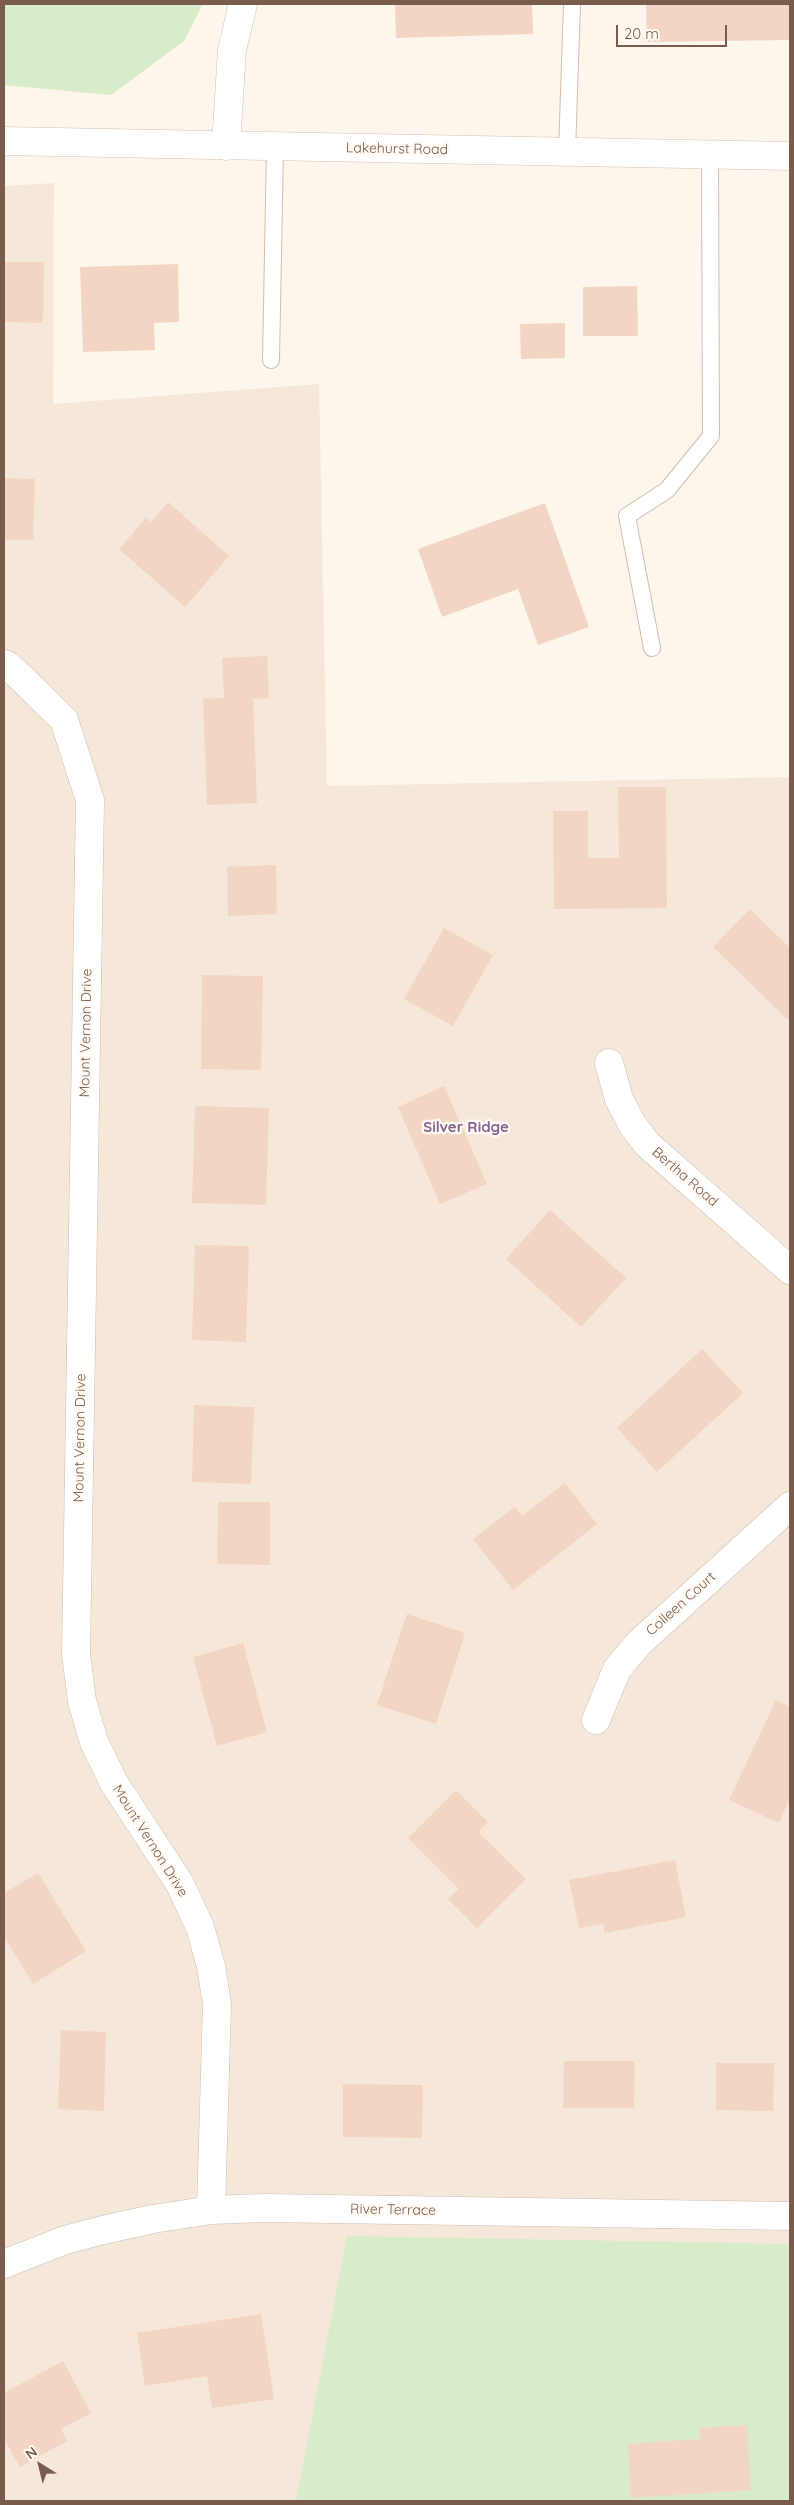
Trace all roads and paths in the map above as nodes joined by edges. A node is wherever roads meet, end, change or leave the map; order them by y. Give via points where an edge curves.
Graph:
1 (243, 4) edge
2 (572, 4) edge
3 (4, 141) edge
4 (226, 146) junction
5 (275, 147) junction
6 (567, 152) junction
7 (710, 155) junction
8 (790, 156) edge
9 (271, 360) dead end
10 (652, 648) dead end
11 (4, 664) edge
12 (609, 1063) dead end
13 (790, 1270) edge
14 (790, 1506) edge
15 (596, 1720) dead end
16 (211, 2210) junction
17 (790, 2216) edge
18 (4, 2264) edge

1 - 4 street via 232,50
2 - 6 lane
3 - 4 street, Lakehurst Road
4 - 5 street, Lakehurst Road
5 - 6 street, Lakehurst Road
5 - 9 lane
6 - 7 street, Lakehurst Road
7 - 8 street, Lakehurst Road
7 - 10 lane via 711,436 667,490 627,516
11 - 16 street, Mount Vernon Drive via 64,720 90,800 76,1654 82,1701 94,1742 114,1783 180,1884 200,1927 211,1966 217,2004
12 - 13 street, Bertha Road via 619,1099 632,1124 648,1144
14 - 15 street, Colleen Court via 639,1642 617,1670
16 - 17 street, River Terrace via 264,2208
16 - 18 street, River Terrace via 103,2230 65,2240

